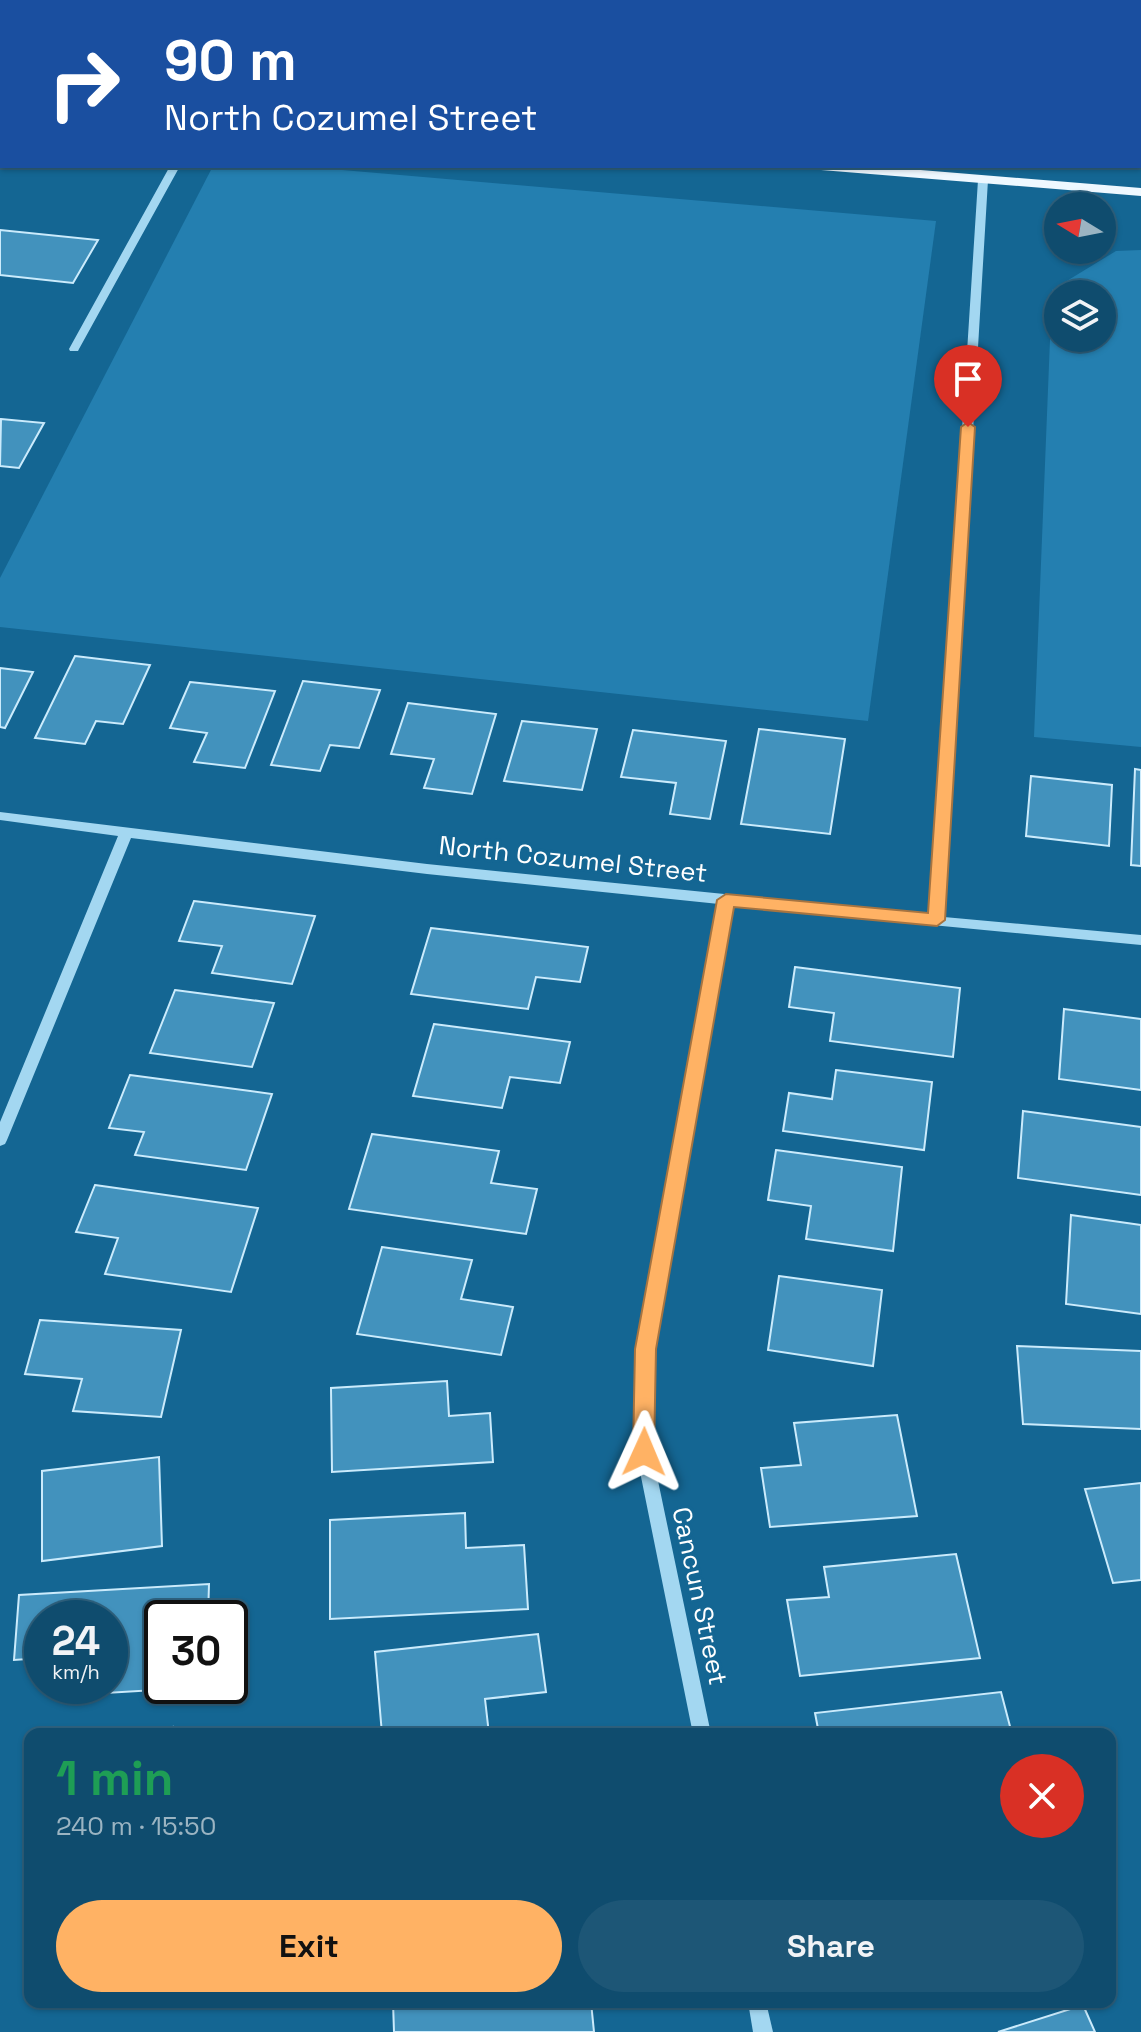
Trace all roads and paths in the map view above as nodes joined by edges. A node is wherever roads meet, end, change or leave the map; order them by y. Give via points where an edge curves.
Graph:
1 (174, 168) edge
2 (844, 168) edge
3 (983, 180) junction
4 (1141, 192) edge
5 (74, 349) dead end
6 (0, 816) edge
7 (126, 834) junction
8 (726, 900) junction
9 (937, 920) junction
10 (1141, 940) edge
11 (0, 1140) edge
12 (701, 1728) edge
13 (758, 2008) edge
14 (763, 2032) edge

1 - 5 street
2 - 3 main road
3 - 4 main road
3 - 9 street
6 - 7 street, North Cozumel Street
7 - 8 street, North Cozumel Street
7 - 11 street
8 - 9 street, North Cozumel Street
8 - 12 street, Cancun Street via 645,1349 644,1452
9 - 10 street, North Cozumel Street
13 - 14 street

